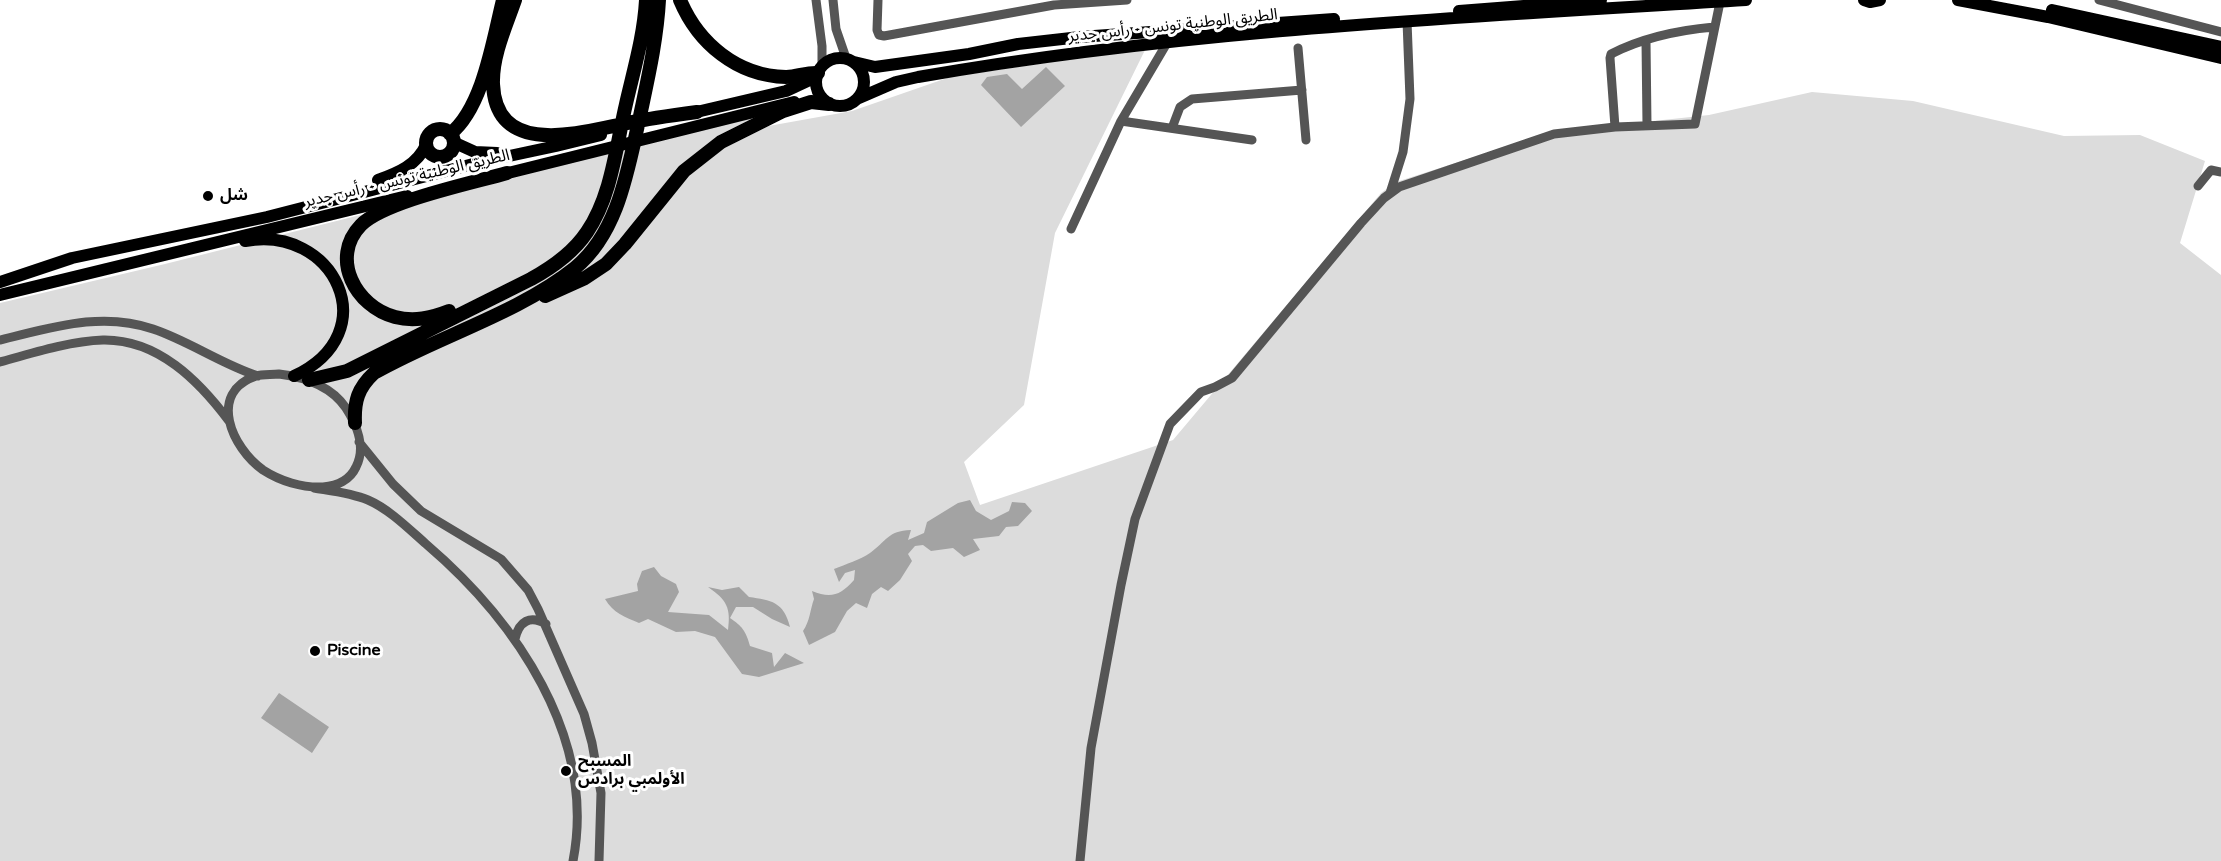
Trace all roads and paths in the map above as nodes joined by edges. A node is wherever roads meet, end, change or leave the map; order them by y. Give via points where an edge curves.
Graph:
1 (503, 0) edge
2 (515, 0) edge
3 (636, 0) edge
4 (646, 0) edge
5 (659, 0) edge
6 (680, 0) edge
7 (816, 0) edge
8 (833, 0) edge
9 (878, 0) edge
10 (1127, 0) edge
11 (1601, 0) edge
12 (1746, 0) edge
13 (1864, 0) edge
14 (1880, 0) edge
15 (1958, 0) edge
16 (2004, 0) edge
17 (2099, 0) edge
18 (1720, 2) junction
19 (1052, 3) edge
20 (1407, 21) junction
21 (1714, 27) junction
22 (2221, 32) edge
23 (1646, 41) junction
24 (1167, 44) junction
25 (2221, 47) edge
26 (1298, 48) dead end
27 (2221, 58) edge
28 (850, 60) junction
29 (634, 72) junction
30 (819, 72) junction
31 (1302, 90) junction
32 (859, 98) junction
33 (826, 101) junction
34 (697, 112) junction
35 (1121, 121) junction
36 (1647, 125) junction
37 (1615, 127) junction
38 (1172, 128) junction
39 (452, 138) junction
40 (1252, 140) dead end
41 (1306, 140) dead end
42 (426, 145) junction
43 (513, 154) junction
44 (2221, 172) edge
45 (507, 173) junction
46 (610, 173) junction
47 (2198, 186) dead end
48 (1390, 193) junction
49 (315, 205) junction
50 (1071, 229) dead end
51 (181, 251) junction
52 (0, 282) edge
53 (0, 295) edge
54 (476, 323) junction
55 (0, 340) edge
56 (0, 362) edge
57 (258, 376) junction
58 (294, 376) junction
59 (309, 380) junction
60 (229, 421) junction
61 (355, 423) junction
62 (360, 441) junction
63 (314, 488) junction
64 (546, 624) junction
65 (515, 639) junction
66 (573, 861) edge
67 (599, 861) edge
68 (1080, 861) edge

1 - 39 highway via 476,100
2 - 34 highway via 492,82 500,111 519,129 558,136
3 - 29 highway
4 - 29 highway
5 - 54 highway via 654,46 629,168 608,225 582,261 542,290
6 - 30 highway via 691,24 703,38 737,65 777,76
7 - 30 street via 822,46
8 - 28 street via 836,29
9 - 19 street via 877,30 884,36
10 - 19 street
11 - 28 main road, الطريق الوطنية تونس - رأس جدير via 1080,37 875,67
12 - 18 main road, الطريق الوطنية تونس - رأس جدير
13 - 14 main road
15 - 27 main road
16 - 25 main road
17 - 22 street
18 - 20 main road, الطريق الوطنية تونس - رأس جدير
18 - 21 street
20 - 24 main road, الطريق الوطنية تونس - رأس جدير
20 - 48 street via 1410,99 1403,152
21 - 23 street
21 - 36 street via 1695,124
23 - 36 street
23 - 37 street via 1610,56
24 - 32 main road, الطريق الوطنية تونس - رأس جدير via 1078,51 939,73 896,82
24 - 35 street
26 - 31 street
28 - 30 main road via 836,58
28 - 32 main road via 864,76
29 - 46 highway
30 - 33 main road via 817,88
30 - 34 main road, الطريق الوطنية تونس - رأس جدير via 786,91
31 - 38 street via 1192,99 1179,109
31 - 41 street
32 - 33 main road via 845,106
33 - 45 main road, الطريق الوطنية تونس - رأس جدير via 810,98
33 - 54 highway via 783,111 720,142 684,171 606,264 558,291
34 - 43 main road, الطريق الوطنية تونس - رأس جدير
35 - 38 street
35 - 50 street
36 - 37 street
37 - 48 street via 1554,134 1405,184
38 - 40 street
39 - 42 highway via 443,129 434,130
39 - 42 highway via 450,152 441,156 431,154
39 - 43 main road via 464,149 475,152
42 - 49 main road via 404,170 334,194
43 - 49 main road, الطريق الوطنية تونس - رأس جدير
44 - 47 street via 2211,170
45 - 46 highway via 392,206 368,219 350,243 347,262 361,297 378,311 414,320 435,316 485,295 542,266 566,247 583,225
45 - 51 main road, الطريق الوطنية تونس - رأس جدير
46 - 59 highway via 593,222 572,251 553,266 347,371
48 - 68 street via 1232,378 1201,392 1170,424 1135,519 1120,585 1091,748
49 - 52 main road, الطريق الوطنية تونس - رأس جدير via 72,258
51 - 53 main road, الطريق الوطنية تونس - رأس جدير
51 - 58 main road via 250,240 278,241 297,245 324,265 341,295 341,328 330,351 312,368
54 - 61 highway via 374,373 357,395
55 - 57 street via 89,320 127,322 154,329
56 - 60 street via 86,342 121,342 159,354 188,374
57 - 58 street
57 - 60 street via 243,383 231,397
58 - 59 street
59 - 61 street via 344,405
60 - 63 street via 243,450 261,469 290,483
61 - 62 street
62 - 63 street via 355,471 338,484
62 - 64 street via 407,498 487,549 509,568 528,590
63 - 65 street via 367,500 392,516 445,560
64 - 65 street via 527,620 520,625
64 - 67 street via 584,714 598,769 602,816
65 - 66 street via 541,681 570,757 576,814

